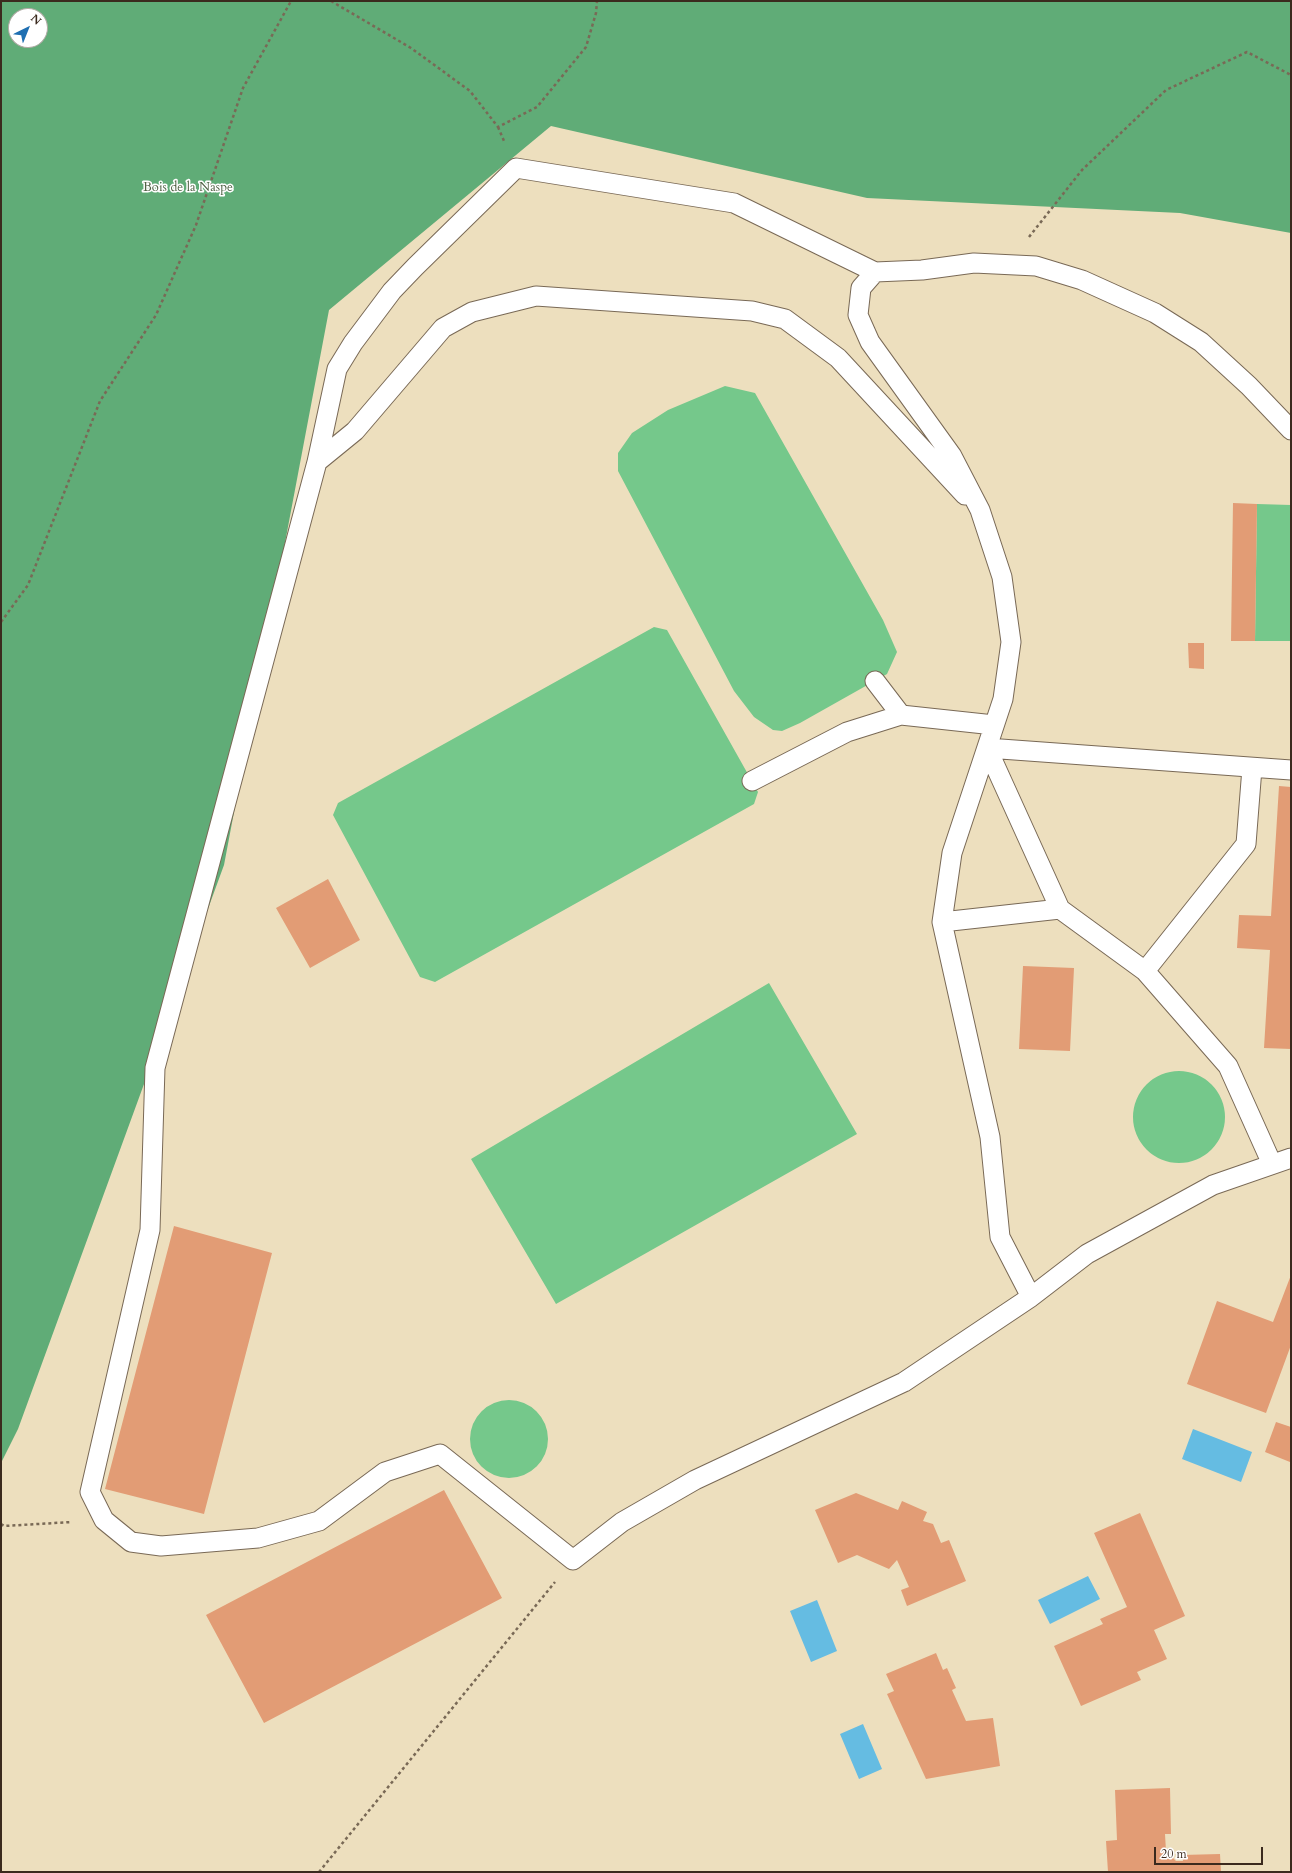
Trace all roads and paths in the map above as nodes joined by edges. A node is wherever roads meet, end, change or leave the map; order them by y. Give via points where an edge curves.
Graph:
1 (291, 1) edge
2 (331, 1) edge
3 (597, 1) edge
4 (1291, 75) edge
5 (1007, 264) junction
6 (875, 272) junction
7 (1291, 430) edge
8 (317, 462) junction
9 (980, 510) junction
10 (1, 622) edge
11 (875, 681) dead end
12 (901, 715) junction
13 (994, 725) junction
14 (987, 748) junction
15 (1252, 768) junction
16 (1291, 770) edge
17 (752, 781) dead end
18 (1060, 909) junction
19 (942, 922) junction
20 (1145, 971) junction
21 (1291, 1158) edge
22 (1272, 1164) junction
23 (1031, 1297) junction
24 (104, 1520) junction
25 (1, 1524) edge
26 (574, 1560) junction
27 (319, 1872) edge

1 - 10 path via 243,88 196,225 156,316 100,401 28,585
2 - 3 path via 411,48 470,91 498,127 537,107 586,47
4 - 5 path via 1247,52 1166,90 1082,170
5 - 6 lane via 974,263 922,270
5 - 7 lane via 1036,266 1082,280 1155,313 1201,342 1249,386
6 - 8 lane via 734,203 516,168 392,291 353,343 336,369
6 - 9 lane via 861,288 858,315 870,342 952,456
8 - 9 lane via 355,431 443,328 472,312 536,296 752,311 785,319 838,358
8 - 24 lane via 155,1068 150,1230 90,1492
9 - 13 lane via 1002,577 1012,642 1003,698
11 - 12 lane
12 - 13 lane
12 - 17 lane via 846,732
13 - 14 lane
14 - 15 lane
14 - 18 lane
14 - 19 lane via 952,853
15 - 16 lane
15 - 20 lane via 1246,844
18 - 19 lane
18 - 20 lane
19 - 23 lane via 990,1137 1000,1237
20 - 22 lane via 1228,1066
21 - 22 lane
22 - 23 lane via 1206,1189 1088,1254
23 - 26 lane via 904,1382 695,1480 622,1522
24 - 25 path via 4,1526
24 - 26 lane via 131,1542 161,1546 258,1538 319,1521 385,1472 440,1454
26 - 27 path

